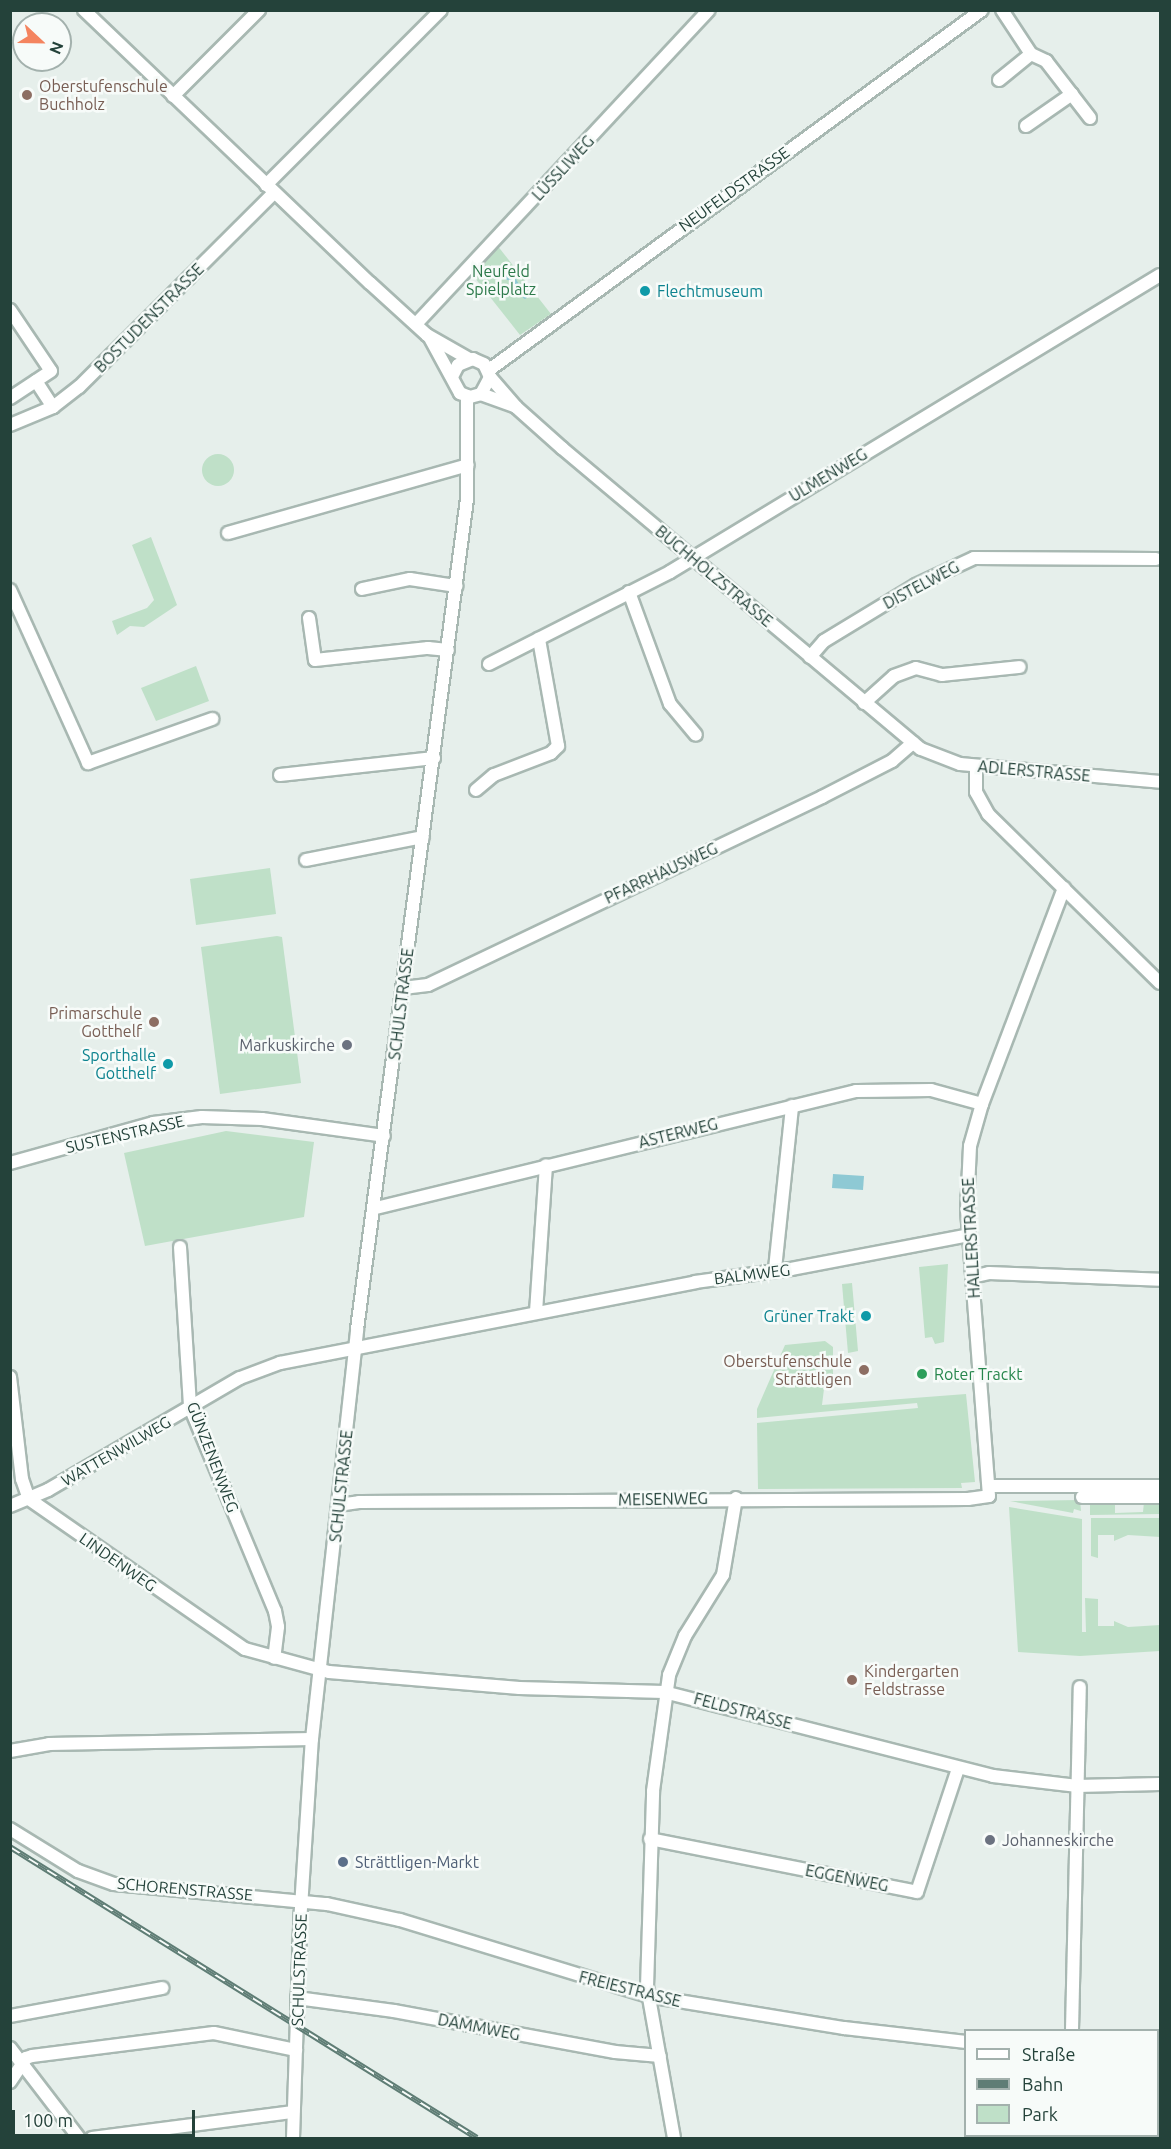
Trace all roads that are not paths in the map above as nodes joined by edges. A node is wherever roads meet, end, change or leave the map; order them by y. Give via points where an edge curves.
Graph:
1 (84, 10) edge
2 (259, 10) edge
3 (441, 10) edge
4 (709, 10) edge
5 (982, 10) edge
6 (1002, 10) edge
7 (1031, 54) junction
8 (999, 80) dead end
9 (1072, 94) junction
10 (173, 96) junction
11 (1090, 118) dead end
12 (1026, 126) dead end
13 (270, 189) junction
14 (1161, 275) edge
15 (10, 310) edge
16 (416, 324) junction
17 (428, 335) junction
18 (469, 359) junction
19 (490, 374) junction
20 (452, 377) junction
21 (36, 381) junction
22 (481, 394) junction
23 (466, 396) junction
24 (10, 398) edge
25 (52, 407) junction
26 (516, 407) junction
27 (10, 425) edge
28 (468, 465) junction
29 (228, 534) dead end
30 (691, 557) junction
31 (1156, 559) dead end
32 (456, 586) junction
33 (362, 588) dead end
34 (10, 590) edge
35 (629, 592) junction
36 (309, 618) dead end
37 (539, 639) junction
38 (443, 650) junction
39 (810, 657) junction
40 (489, 664) dead end
41 (1020, 667) dead end
42 (309, 668) dead end
43 (864, 703) junction
44 (212, 719) dead end
45 (696, 735) dead end
46 (913, 744) junction
47 (434, 758) junction
48 (976, 766) junction
49 (280, 775) dead end
50 (1161, 782) edge
51 (476, 790) dead end
52 (423, 837) junction
53 (306, 860) dead end
54 (1064, 888) junction
55 (1161, 982) edge
56 (403, 988) junction
57 (982, 1104) junction
58 (792, 1106) junction
59 (384, 1136) junction
60 (10, 1163) edge
61 (546, 1165) junction
62 (376, 1208) junction
63 (969, 1235) junction
64 (180, 1247) dead end
65 (775, 1269) junction
66 (972, 1277) junction
67 (1161, 1280) edge
68 (536, 1312) junction
69 (355, 1349) junction
70 (10, 1377) edge
71 (190, 1407) junction
72 (1161, 1486) edge
73 (989, 1491) junction
74 (1082, 1497) dead end
75 (1161, 1497) edge
76 (736, 1498) junction
77 (29, 1499) junction
78 (338, 1505) junction
79 (10, 1506) edge
80 (274, 1658) junction
81 (320, 1671) junction
82 (1080, 1687) dead end
83 (664, 1692) junction
84 (312, 1739) junction
85 (10, 1751) edge
86 (958, 1768) junction
87 (1161, 1784) edge
88 (1077, 1786) junction
89 (10, 1829) edge
90 (650, 1839) junction
91 (302, 1900) junction
92 (162, 1988) dead end
93 (648, 1995) junction
94 (297, 1998) junction
95 (10, 2016) edge
96 (1072, 2029) edge
97 (964, 2043) edge
98 (10, 2048) edge
99 (296, 2050) junction
100 (660, 2056) junction
101 (22, 2063) junction
102 (10, 2082) edge
103 (293, 2112) junction
104 (79, 2139) edge
105 (92, 2139) edge
106 (293, 2139) edge
107 (674, 2139) edge

1 - 10 street
2 - 10 street
3 - 13 street, BOSTUDENSTRASSE
4 - 16 street, LÜSSLIWEG
5 - 19 street, NEUFELDSTRASSE
6 - 7 street
7 - 8 street
7 - 9 street via 1046,61
9 - 11 street
9 - 12 street
10 - 13 street
13 - 16 street
13 - 25 street, BOSTUDENSTRASSE via 79,387
14 - 30 street, ULMENWEG
15 - 21 street via 51,371
16 - 17 street
17 - 18 street
17 - 20 street
18 - 19 street via 481,361
18 - 20 street via 458,365
19 - 22 street
19 - 26 street, BUCHHOLZSTRASSE
20 - 23 street via 455,387
21 - 24 street
21 - 25 street
22 - 23 street
22 - 26 street, BUCHHOLZSTRASSE
23 - 28 street, SCHULSTRASSE
25 - 27 street, BOSTUDENSTRASSE
26 - 30 street, BUCHHOLZSTRASSE
28 - 29 street
28 - 32 street, SCHULSTRASSE
30 - 35 street, ULMENWEG
30 - 39 street, BUCHHOLZSTRASSE
31 - 39 street, DISTELWEG via 974,558 916,585 824,641
32 - 33 street via 410,579
32 - 38 street, SCHULSTRASSE
34 - 44 street via 88,763
35 - 37 street, ULMENWEG
35 - 45 street via 670,704
36 - 38 street via 315,660 412,649
37 - 40 street, ULMENWEG
37 - 51 street via 558,746 551,753 494,775
38 - 42 street via 421,656
38 - 47 street, SCHULSTRASSE
39 - 43 street, BUCHHOLZSTRASSE
41 - 43 street via 942,675 916,668 889,680
43 - 46 street, BUCHHOLZSTRASSE
46 - 48 street, ADLERSTRASSE via 937,758
46 - 56 street, PFARRHAUSWEG via 892,761 822,797 428,985
47 - 49 street
47 - 52 street, SCHULSTRASSE
48 - 50 street, ADLERSTRASSE
48 - 54 street via 974,785 983,808
52 - 53 street
52 - 56 street, SCHULSTRASSE
54 - 55 street
54 - 57 street, HALLERSTRASSE
56 - 59 street, SCHULSTRASSE
57 - 58 street, ASTERWEG via 931,1090 887,1088
57 - 63 street, HALLERSTRASSE via 970,1154
58 - 61 street, ASTERWEG
58 - 65 street
59 - 60 street, SUSTENSTRASSE via 262,1119 202,1117 153,1124
59 - 62 street, SCHULSTRASSE
61 - 62 street, ASTERWEG
61 - 68 street
62 - 69 street, SCHULSTRASSE
63 - 65 street, BALMWEG
63 - 66 street, HALLERSTRASSE
64 - 71 street, GÜNZENENWEG
65 - 68 street, BALMWEG
66 - 67 street via 989,1273
66 - 73 street, HALLERSTRASSE
68 - 69 street, BALMWEG
69 - 71 street, WATTENWILWEG via 256,1370
69 - 78 street, SCHULSTRASSE
70 - 77 street via 22,1479
71 - 77 street, WATTENWILWEG
71 - 80 street, GÜNZENENWEG via 275,1611
72 - 73 street, MEISENWEG
73 - 76 street, MEISENWEG via 968,1499
74 - 75 street
76 - 78 street, MEISENWEG
76 - 83 street via 723,1575 685,1636
77 - 79 street, WATTENWILWEG
77 - 80 street, LINDENWEG via 232,1642
78 - 81 street, SCHULSTRASSE
80 - 81 street, LINDENWEG
81 - 83 street, FELDSTRASSE via 519,1688
81 - 84 street, SCHULSTRASSE
82 - 88 street
83 - 86 street, FELDSTRASSE
83 - 90 street
84 - 85 street via 49,1744
84 - 91 street, SCHULSTRASSE
86 - 88 street, FELDSTRASSE
86 - 90 street, EGGENWEG via 917,1892
87 - 88 street, FELDSTRASSE
88 - 96 street
89 - 91 street, SCHORENSTRASSE via 78,1871 114,1884
90 - 93 street
91 - 93 street, FREIESTRASSE via 411,1923
91 - 94 street, SCHULSTRASSE
92 - 95 street
93 - 97 street, FREIESTRASSE via 844,2028
93 - 100 street
94 - 99 street, SCHULSTRASSE
94 - 100 street, DAMMWEG via 394,2011 615,2052
98 - 101 street
99 - 101 street via 223,2033 32,2056
99 - 103 street, SCHULSTRASSE
100 - 107 street
101 - 102 street
101 - 104 street
103 - 105 street
103 - 106 street, SCHULSTRASSE

